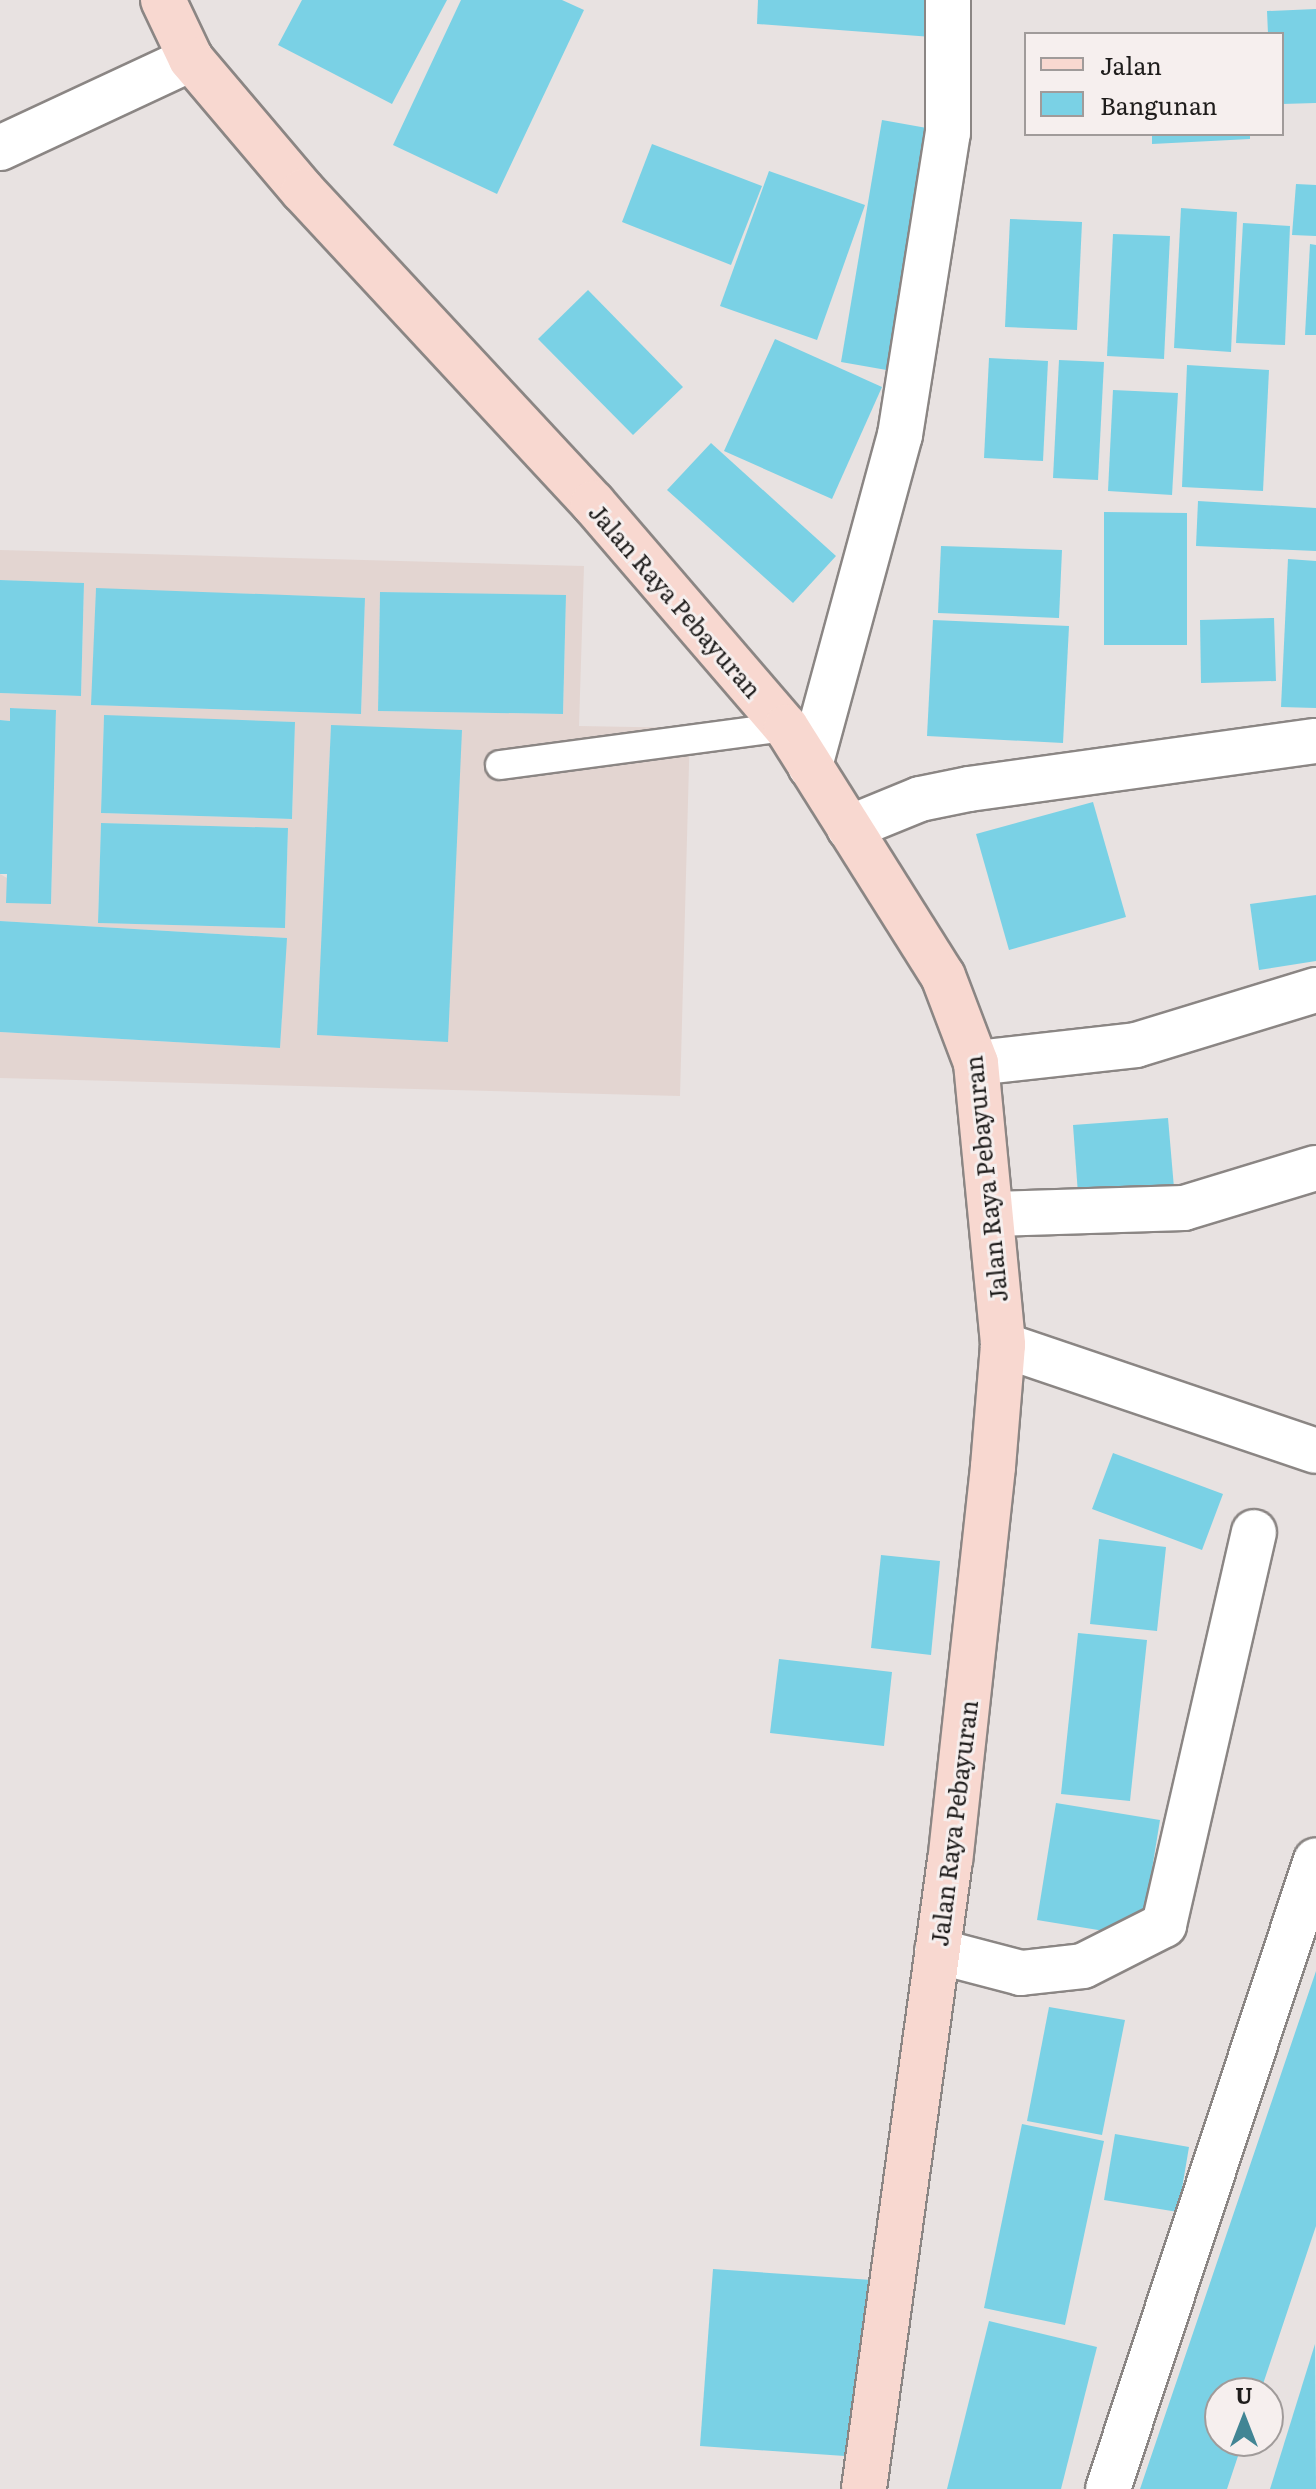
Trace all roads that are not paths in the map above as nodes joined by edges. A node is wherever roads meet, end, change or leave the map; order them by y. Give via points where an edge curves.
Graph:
1 (163, 0) edge
2 (948, 0) edge
3 (191, 59) junction
4 (0, 148) edge
5 (786, 727) junction
6 (1316, 741) edge
7 (500, 765) dead end
8 (810, 766) junction
9 (849, 828) junction
10 (1316, 990) edge
11 (976, 1063) junction
12 (1316, 1168) edge
13 (994, 1214) junction
14 (1003, 1345) junction
15 (1316, 1451) edge
16 (1254, 1532) dead end
17 (1316, 1860) edge
18 (937, 1951) junction
19 (864, 2489) edge
20 (1108, 2489) edge

1 - 3 main road, Jalan Raya Pebayuran
2 - 8 street via 948,133 900,435
3 - 4 street
3 - 5 main road, Jalan Raya Pebayuran
5 - 7 lane
5 - 8 main road, Jalan Raya Pebayuran
6 - 9 street via 969,789 920,799
8 - 9 main road, Jalan Raya Pebayuran
9 - 11 main road, Jalan Raya Pebayuran via 943,976
10 - 11 street via 1136,1045
11 - 13 main road, Jalan Raya Pebayuran
12 - 13 street via 1184,1208
13 - 14 main road, Jalan Raya Pebayuran
14 - 15 street
14 - 18 main road, Jalan Raya Pebayuran
16 - 18 street via 1164,1925 1083,1966 1021,1973
17 - 20 street
18 - 19 main road, Jalan Raya Pebayuran

